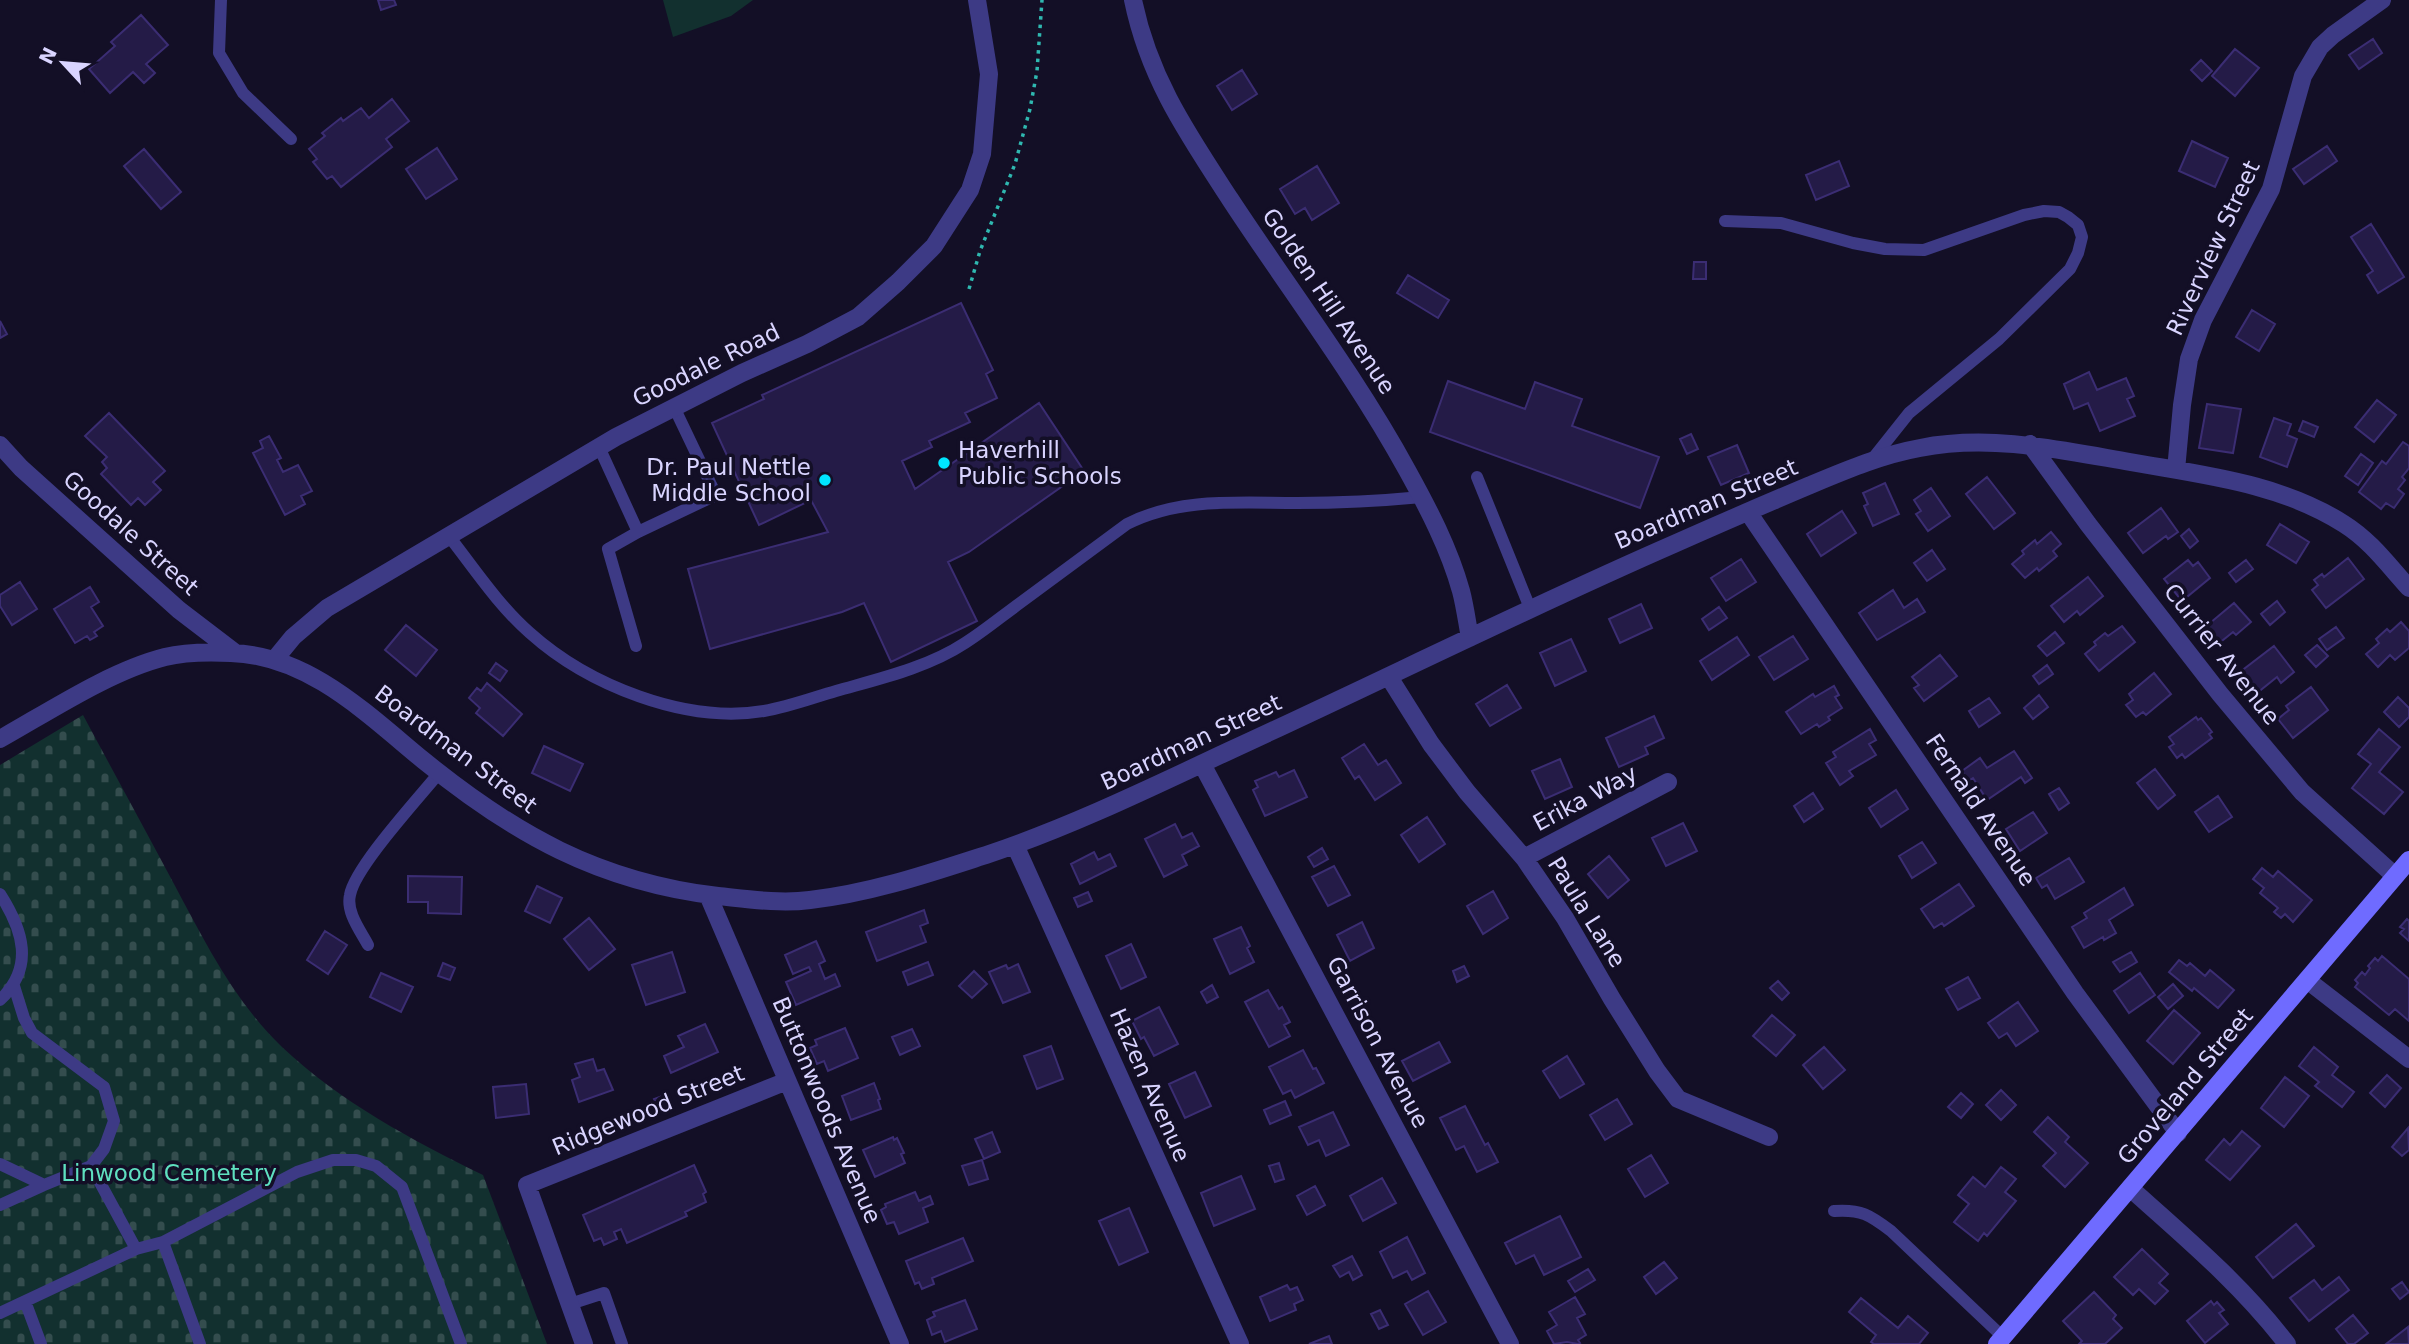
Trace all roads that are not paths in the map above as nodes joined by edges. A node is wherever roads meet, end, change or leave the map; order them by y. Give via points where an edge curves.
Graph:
1 (221, 0) edge
2 (977, 0) edge
3 (1133, 0) edge
4 (2382, 0) edge
5 (291, 139) dead end
6 (1725, 220) dead end
7 (674, 407) junction
8 (2030, 444) junction
9 (0, 445) edge
10 (599, 447) junction
11 (1870, 462) junction
12 (2176, 470) junction
13 (1477, 477) dead end
14 (1422, 497) junction
15 (1748, 512) junction
16 (638, 532) junction
17 (448, 535) junction
18 (2409, 588) edge
19 (1530, 608) junction
20 (1470, 638) junction
21 (636, 646) dead end
22 (234, 652) junction
23 (275, 659) junction
24 (1389, 677) junction
25 (0, 739) edge
26 (1202, 764) junction
27 (439, 773) junction
28 (1668, 782) dead end
29 (1015, 845) junction
30 (1524, 858) junction
31 (2409, 860) edge
32 (2395, 876) junction
33 (0, 894) edge
34 (708, 895) junction
35 (368, 945) dead end
36 (2307, 980) junction
37 (14, 986) junction
38 (0, 1000) edge
39 (2409, 1059) edge
40 (788, 1081) junction
41 (2178, 1133) junction
42 (1769, 1137) dead end
43 (0, 1164) edge
44 (92, 1166) junction
45 (44, 1185) junction
46 (2130, 1188) junction
47 (0, 1205) edge
48 (1834, 1211) dead end
49 (163, 1242) junction
50 (136, 1250) junction
51 (24, 1301) junction
52 (570, 1304) junction
53 (0, 1313) edge
54 (2000, 1340) edge
55 (41, 1344) edge
56 (201, 1344) edge
57 (461, 1344) edge
58 (584, 1344) edge
59 (622, 1344) edge
60 (900, 1344) edge
61 (1240, 1344) edge
62 (1510, 1344) edge
63 (2287, 1344) edge

1 - 5 lane via 219,53 243,93
2 - 7 street, Goodale Road via 989,74 982,154 970,190 934,246 858,317
3 - 14 street, Golden Hill Avenue via 1141,37 1171,106 1377,415
4 - 12 street, Riverview Street via 2333,34 2303,76 2271,189 2203,320 2189,359
6 - 11 lane via 1781,222 1853,243 1909,250 1924,250 2044,211 2059,212 2078,225 2082,237 2070,269 1999,340 1909,413
7 - 10 street, Goodale Road
7 - 16 lane via 716,495
8 - 11 street, Boardman Street via 1941,444
8 - 12 street, Boardman Street
8 - 32 street, Currier Avenue via 2220,694 2302,792
9 - 22 street, Goodale Street via 179,610
10 - 16 lane
10 - 17 street, Goodale Road
11 - 15 street, Boardman Street
12 - 18 street, Boardman Street via 2232,480 2305,503 2372,545
13 - 19 lane
14 - 17 lane via 1206,504 1147,514 964,644 933,660 765,711 723,714 644,697 611,685 556,654 501,603
14 - 20 street, Golden Hill Avenue via 1461,591
15 - 19 street, Boardman Street
15 - 41 street, Fernald Avenue via 2075,993
16 - 21 lane via 608,549
17 - 23 street, Goodale Road via 327,608
19 - 20 street, Boardman Street
20 - 24 street, Boardman Street
22 - 23 street, Boardman Street
22 - 25 street, Boardman Street via 172,655 139,666
23 - 27 street, Boardman Street via 337,689
24 - 26 street, Boardman Street
24 - 30 street, Paula Lane via 1452,773
26 - 29 street, Boardman Street
26 - 62 street, Garrison Avenue
27 - 34 street, Boardman Street via 496,815 560,853 640,882
27 - 35 lane via 357,875 349,897
28 - 30 street, Erika Way
29 - 34 street, Boardman Street via 878,889 803,901
29 - 61 street, Hazen Avenue
30 - 42 street, Paula Lane via 1678,1098
31 - 32 main road, Groveland Street
32 - 36 main road, Groveland Street
33 - 37 lane via 22,937 23,958
34 - 40 street, Buttonwoods Avenue
36 - 39 street
36 - 41 main road, Groveland Street
37 - 38 lane
37 - 44 lane via 32,1032 104,1087 114,1121
40 - 52 street, Ridgewood Street via 527,1185
40 - 60 street, Buttonwoods Avenue
41 - 46 main road, Groveland Street
43 - 45 lane
44 - 45 lane
44 - 50 lane
45 - 47 lane
46 - 54 main road, Groveland Street
46 - 63 street via 2218,1267
48 - 54 lane via 1855,1209 1891,1231
49 - 50 lane
49 - 56 lane
49 - 57 lane via 297,1172 333,1160 376,1166 402,1187
50 - 51 lane
51 - 53 lane
51 - 55 lane
52 - 58 street
52 - 59 lane via 604,1293

